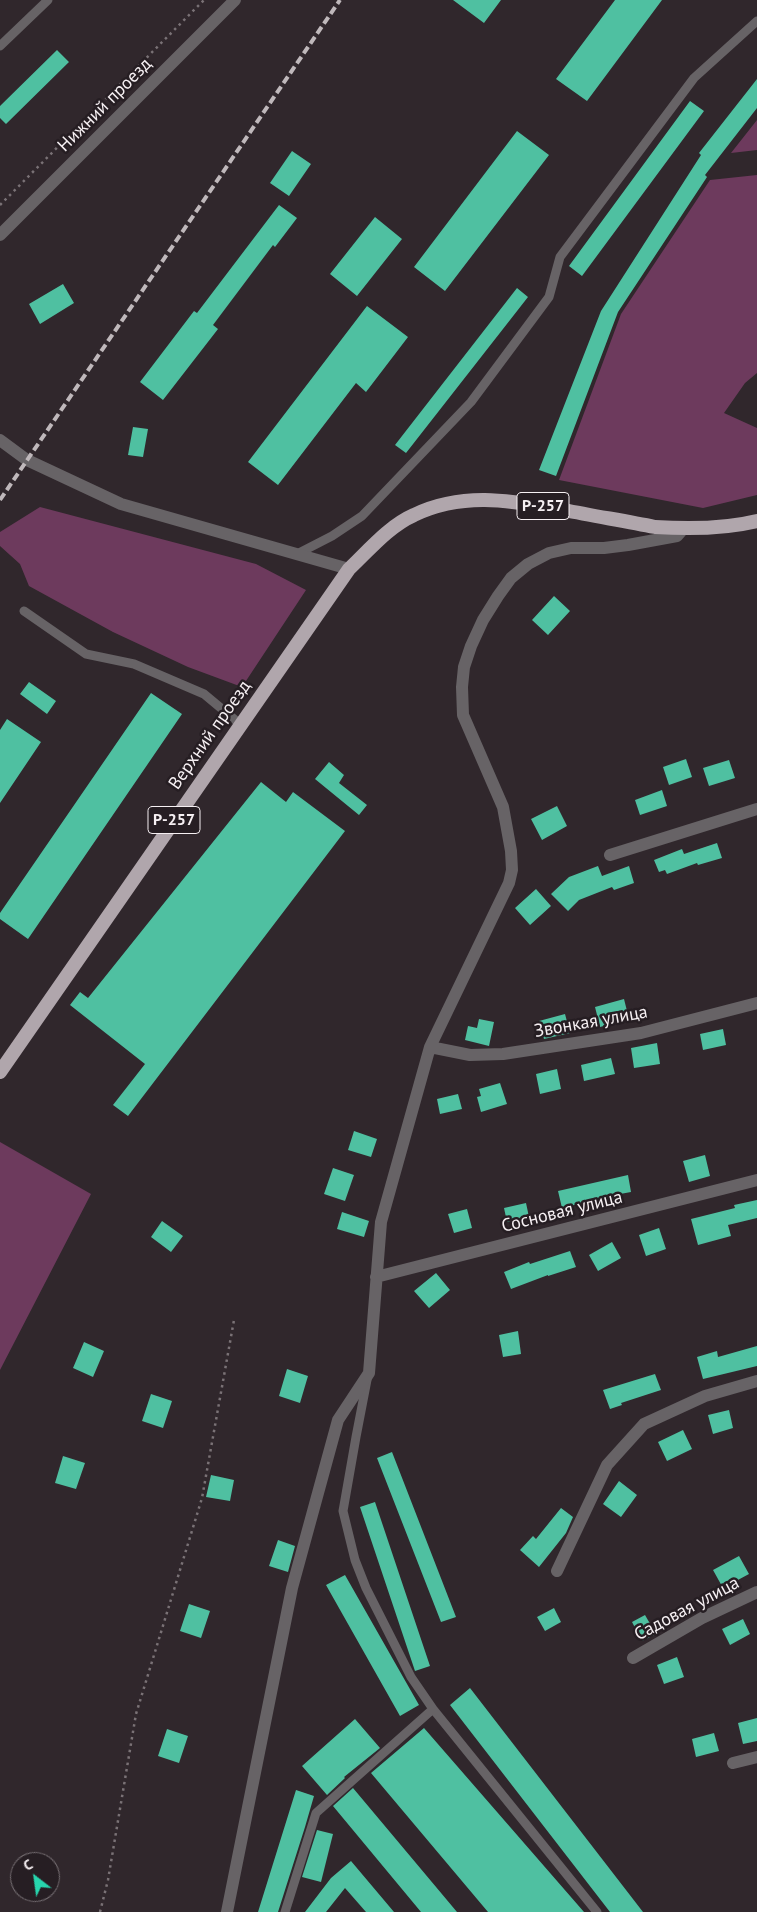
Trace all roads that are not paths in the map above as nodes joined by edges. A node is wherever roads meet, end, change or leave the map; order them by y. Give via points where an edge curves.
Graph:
1 (48, 0) edge
2 (235, 0) edge
3 (757, 21) edge
4 (0, 46) edge
5 (0, 236) edge
6 (0, 440) edge
7 (757, 520) edge
8 (684, 528) junction
9 (297, 554) junction
10 (349, 569) junction
11 (24, 611) dead end
12 (240, 724) junction
13 (757, 809) edge
14 (610, 855) dead end
15 (757, 1003) edge
16 (430, 1046) junction
17 (0, 1072) edge
18 (757, 1180) edge
19 (376, 1277) junction
20 (369, 1373) junction
21 (757, 1381) edge
22 (557, 1571) dead end
23 (757, 1592) edge
24 (633, 1658) dead end
25 (433, 1709) junction
26 (757, 1757) edge
27 (733, 1763) dead end
28 (227, 1912) edge
29 (285, 1912) edge
30 (597, 1912) edge

1 - 4 lane
2 - 5 street, Нижний проезд
3 - 9 lane via 694,78 560,256 549,297 471,402 362,516
6 - 9 street via 27,460 121,504
7 - 8 highway, Р-257
8 - 10 highway, Р-257 via 655,527 518,502 470,500 413,515
8 - 16 street via 677,536 549,553 511,578 483,620 464,668 463,715 503,807 512,870
9 - 10 street
10 - 12 highway, Верхний проезд / Р-257
11 - 12 lane via 86,654 134,664 204,694
12 - 17 highway, Верхний проезд / Р-257
13 - 14 street
15 - 16 street, Звонкая улица via 641,1033 503,1054 470,1055
16 - 19 street via 381,1222
18 - 19 street, Сосновая улица
19 - 20 lane
20 - 25 lane via 343,1512 366,1588 411,1677
20 - 28 street via 338,1420 292,1588
21 - 22 street via 705,1396 644,1424 607,1466
23 - 24 street, Садовая улица via 702,1618
25 - 29 lane via 316,1813
25 - 30 lane
26 - 27 street

